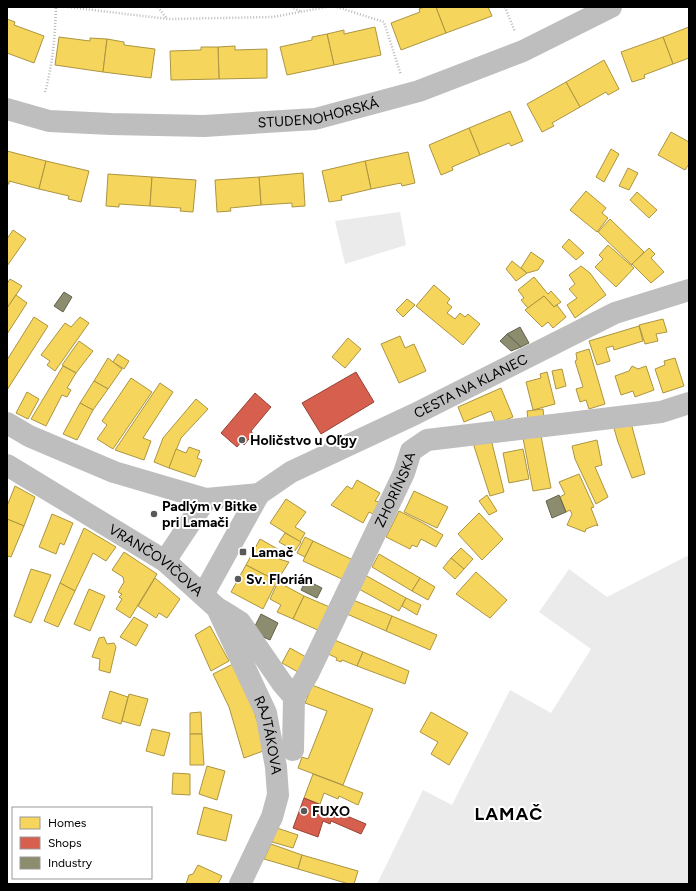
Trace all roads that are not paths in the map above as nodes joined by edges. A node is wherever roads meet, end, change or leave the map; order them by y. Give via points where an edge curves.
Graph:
1 (611, 7) edge
2 (7, 109) edge
3 (689, 290) edge
4 (689, 403) edge
5 (415, 414) junction
6 (7, 423) edge
7 (426, 440) junction
8 (7, 465) edge
9 (258, 494) junction
10 (206, 499) junction
11 (165, 562) junction
12 (210, 601) junction
13 (294, 697) junction
14 (293, 750) dead end
15 (240, 884) edge

1 - 2 street, STUDENOHORSKÁ via 523,51 419,91 315,119 204,126 112,124 49,121
3 - 5 street, CESTA NA KLANEC via 615,314
4 - 7 street, ZHORÍNSKA via 661,412
5 - 7 street
5 - 9 street, CESTA NA KLANEC via 291,472
6 - 10 street via 29,436 114,472
7 - 13 street, ZHORÍNSKA via 411,451 400,480 308,674
8 - 11 street, VRANČOVIČOVA
9 - 10 street
9 - 12 street, VRANČOVIČOVA
10 - 11 street
11 - 12 street, VRANČOVIČOVA
12 - 13 street via 240,622
12 - 15 street, RAJTÁKOVA via 266,713 276,767 278,795 272,817
13 - 14 street

